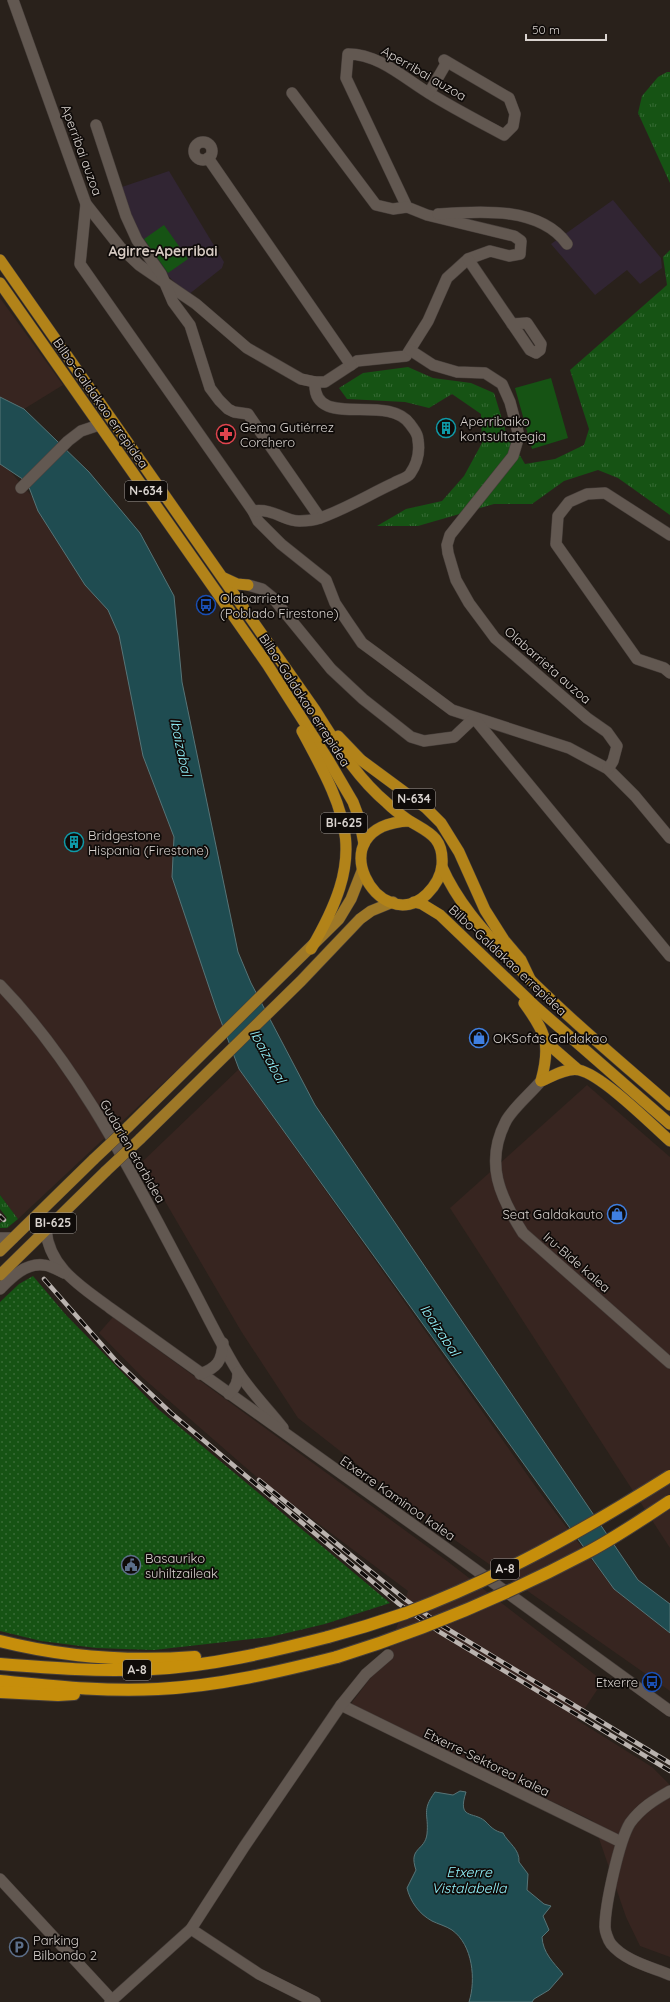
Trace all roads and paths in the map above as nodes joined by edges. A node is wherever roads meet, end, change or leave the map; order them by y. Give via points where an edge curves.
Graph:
1 (13, 0) edge
2 (292, 93) dead end
3 (429, 93) junction
4 (96, 125) dead end
5 (208, 158) dead end
6 (86, 204) junction
7 (407, 207) junction
8 (427, 215) junction
9 (564, 241) dead end
10 (468, 259) junction
11 (0, 260) edge
12 (0, 283) edge
13 (165, 283) junction
14 (512, 324) dead end
15 (410, 350) junction
16 (351, 365) junction
17 (315, 382) junction
18 (99, 425) junction
19 (21, 488) dead end
20 (253, 510) junction
21 (320, 518) junction
22 (670, 535) edge
23 (223, 578) junction
24 (248, 586) junction
25 (243, 606) junction
26 (670, 672) edge
27 (290, 700) junction
28 (316, 710) junction
29 (474, 718) junction
30 (608, 769) junction
31 (409, 821) junction
32 (670, 838) edge
33 (364, 844) junction
34 (442, 867) junction
35 (362, 871) junction
36 (393, 902) junction
37 (414, 902) junction
38 (311, 949) junction
39 (670, 956) edge
40 (508, 981) junction
41 (531, 981) junction
42 (0, 985) edge
43 (546, 1042) junction
44 (577, 1069) junction
45 (541, 1081) junction
46 (670, 1105) edge
47 (670, 1124) edge
48 (670, 1141) edge
49 (46, 1230) junction
50 (0, 1238) edge
51 (13, 1238) junction
52 (0, 1251) edge
53 (0, 1274) edge
54 (67, 1274) junction
55 (0, 1289) edge
56 (223, 1343) junction
57 (670, 1362) edge
58 (238, 1372) junction
59 (200, 1374) junction
60 (229, 1394) junction
61 (293, 1440) junction
62 (670, 1476) edge
63 (670, 1501) edge
64 (0, 1641) edge
65 (272, 1651) junction
66 (388, 1655) dead end
67 (0, 1664) edge
68 (0, 1681) edge
69 (157, 1689) junction
70 (0, 1692) edge
71 (341, 1705) junction
72 (670, 1711) edge
73 (670, 1791) edge
74 (621, 1842) junction
75 (0, 1878) edge
76 (191, 1928) junction
77 (670, 1975) edge
78 (111, 2001) edge
79 (315, 2002) edge

1 - 6 street, Aperribai auzoa
2 - 7 street via 376,205 393,209
3 - 3 street, Aperribai auzoa via 504,135 513,126 516,114 509,98 446,61
3 - 7 street, Aperribai auzoa via 387,66 361,54 348,54 346,78
4 - 13 street, Aperribai auzoa via 126,216 137,240 162,274
5 - 16 street
6 - 13 street, Aperribai auzoa via 125,251 139,265
6 - 20 street via 80,264
7 - 8 street
8 - 9 street via 463,213 534,218
8 - 10 street via 514,236 521,241 520,254 508,256 490,251
10 - 14 street
10 - 15 street via 447,278 428,322
11 - 23 highway, Bilbo-Galdakao errepidea / N-634
12 - 18 highway, Bilbo-Galdakao errepidea / N-634
13 - 17 street, Aperribai auzoa via 196,304 247,348 301,379
13 - 21 street, Aperribai auzoa via 173,302 190,325 210,388 228,409 248,414
15 - 16 street via 406,356 357,361
15 - 30 street, Olabarrieta auzoa via 433,365 457,372 485,372 502,384 510,402 519,436 513,456 450,535 447,545 449,563 469,603 494,638 586,718 607,732 617,746
16 - 17 street via 325,382
17 - 21 street via 315,393 321,404 334,409 377,409 398,413 418,434 420,453 409,475
18 - 19 street via 82,431 68,441
18 - 27 highway, Bilbo-Galdakao errepidea / N-634
20 - 21 street via 262,509 298,522
20 - 29 street via 258,521 281,544 326,580 335,603 362,642 452,710
22 - 26 street via 604,493 587,494 570,502 558,516 556,544 638,659
23 - 24 highway
23 - 25 highway, Bilbo-Galdakao errepidea / N-634
24 - 25 highway via 241,596
24 - 29 street via 262,589 273,598 331,669 363,699 411,737 424,741 454,737
25 - 28 highway, Bilbo-Galdakao errepidea / N-634
27 - 33 highway, Bilbo-Galdakao errepidea / N-634 via 353,802
27 - 38 highway, BI-625 via 300,726 329,781 345,827 346,855 342,882 334,907
28 - 31 highway, Bilbo-Galdakao errepidea / N-634 via 347,760 366,784
28 - 41 highway, Bilbo-Galdakao errepidea / N-634 via 361,760 426,808 441,823 459,852 485,910 504,940 521,960
29 - 30 street via 570,748
29 - 39 street
30 - 32 street via 635,796
31 - 33 highway, N-634 via 382,826
31 - 34 highway, Bilbo-Galdakao errepidea / N-634 via 432,834 440,850
33 - 35 highway, Bilbo-Galdakao errepidea / N-634
34 - 37 highway via 432,889
34 - 41 highway, Bilbo-Galdakao errepidea / N-634 via 460,901
35 - 36 highway, Bilbo-Galdakao errepidea via 374,892
35 - 38 main road, BI-625 via 351,899 339,919
36 - 37 highway, Bilbo-Galdakao errepidea
36 - 49 main road, Gudarien etorbidea / BI-625, bridge via 371,911 360,919 301,981
37 - 40 highway, Bilbo-Galdakao errepidea via 440,915
38 - 51 main road, Gudarien etorbidea / BI-625, bridge
40 - 43 highway via 534,1017 545,1035
40 - 47 highway, Bilbo-Galdakao errepidea
41 - 46 highway, Bilbo-Galdakao errepidea / N-634
42 - 56 street, Gudarien etorbidea via 64,1065 118,1148
43 - 44 highway
43 - 45 highway via 546,1064
44 - 45 highway
44 - 48 highway via 596,1077
45 - 57 street, Iru-Bide kalea via 506,1120 496,1150 497,1182 508,1208 523,1233
49 - 53 main road, BI-625
49 - 54 street via 46,1240 53,1258
50 - 51 street
51 - 52 main road, BI-625
54 - 55 street via 44,1265 33,1266 17,1274
54 - 59 street, Etxerre Kaminoa kalea
56 - 58 street, Gudarien etorbidea
56 - 59 street via 221,1360 214,1368
58 - 60 street via 235,1388
58 - 61 street, Gudarien etorbidea
59 - 60 street, Etxerre Kaminoa kalea
60 - 61 street, Etxerre Kaminoa kalea
61 - 72 street, Etxerre Kaminoa kalea
62 - 65 highway, A-8, bridge via 580,1531 482,1580 406,1613 328,1638
63 - 69 highway, A-8, bridge via 591,1550 556,1568 411,1632 337,1657 267,1674 210,1684
64 - 65 highway via 39,1650 95,1657 154,1660
65 - 67 highway, A-8 via 213,1663 152,1670 70,1670
66 - 71 street via 366,1674
68 - 69 highway, A-8 via 65,1688
69 - 70 highway via 58,1695
71 - 74 street, Etxerre-Sektorea kalea
71 - 76 street
73 - 74 street via 644,1806 629,1825
74 - 77 street via 606,1908 605,1929 611,1943 623,1953 636,1962
75 - 78 street
76 - 78 street
76 - 79 street via 259,1974

